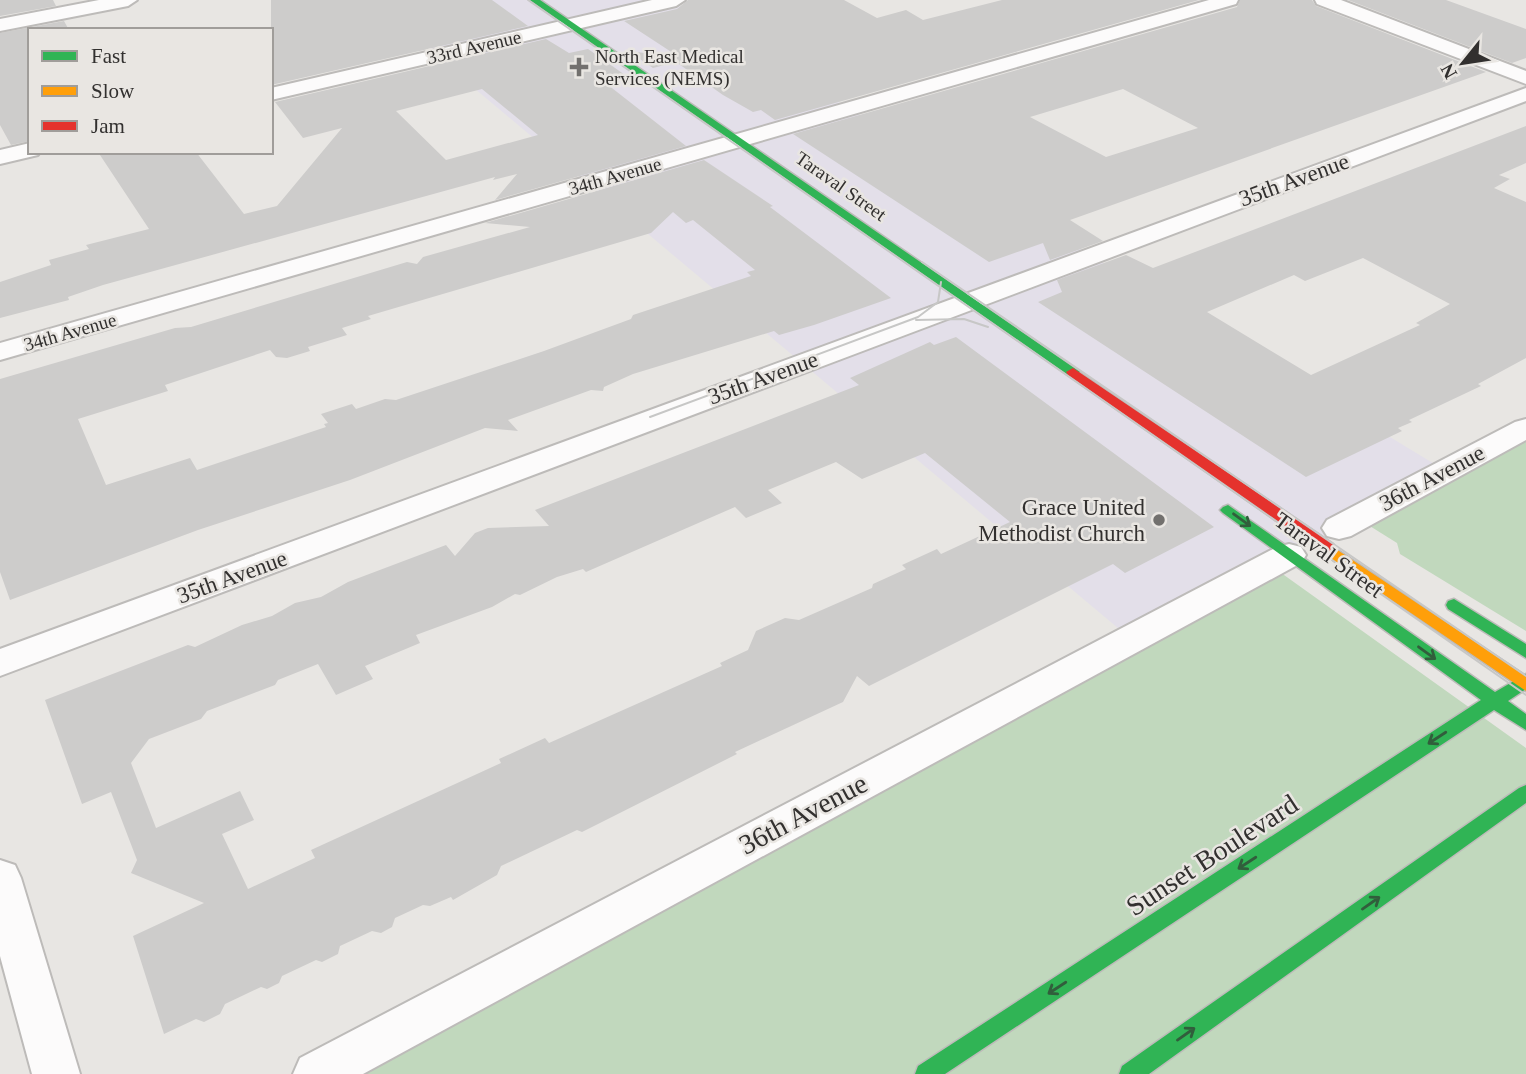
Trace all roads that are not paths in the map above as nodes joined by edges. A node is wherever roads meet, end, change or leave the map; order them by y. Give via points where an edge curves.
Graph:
1 (128, 0) edge
2 (534, 0) edge
3 (676, 0) edge
4 (1229, 0) edge
5 (1324, 0) edge
6 (0, 25) edge
7 (570, 25) junction
8 (1526, 78) edge
9 (273, 94) edge
10 (1526, 94) edge
11 (738, 141) junction
12 (28, 150) edge
13 (0, 157) edge
14 (970, 301) junction
15 (0, 352) edge
16 (1124, 407) junction
17 (1185, 428) dead end
18 (1526, 428) edge
19 (1149, 443) dead end
20 (1213, 500) dead end
21 (1337, 527) dead end
22 (1289, 555) junction
23 (1439, 595) dead end
24 (1526, 652) edge
25 (0, 663) edge
26 (1525, 683) edge
27 (1495, 701) junction
28 (1526, 723) edge
29 (1526, 793) edge
30 (0, 878) edge
31 (57, 1074) edge
32 (317, 1074) edge
33 (926, 1074) edge
34 (1130, 1074) edge

1 - 6 street
2 - 7 street, Taraval Street
3 - 7 street, 33rd Avenue
4 - 11 street, 34th Avenue
5 - 8 street
7 - 9 street, 33rd Avenue
7 - 11 street, Taraval Street
10 - 14 street, 35th Avenue
11 - 14 street, Taraval Street
11 - 15 street, 34th Avenue
12 - 13 street
14 - 16 street, Taraval Street
14 - 25 street, 35th Avenue
16 - 17 street, Taraval Street
16 - 19 street, Taraval Street
16 - 26 street, Taraval Street
18 - 21 street, 36th Avenue
20 -> 22 street, Taraval Street
22 -> 27 street, Taraval Street
22 - 32 street, 36th Avenue
23 - 24 street
26 - 27 street, Sunset Boulevard
27 - 28 street, Taraval Street
27 -> 33 street, Sunset Boulevard
34 -> 29 street
30 - 31 street

